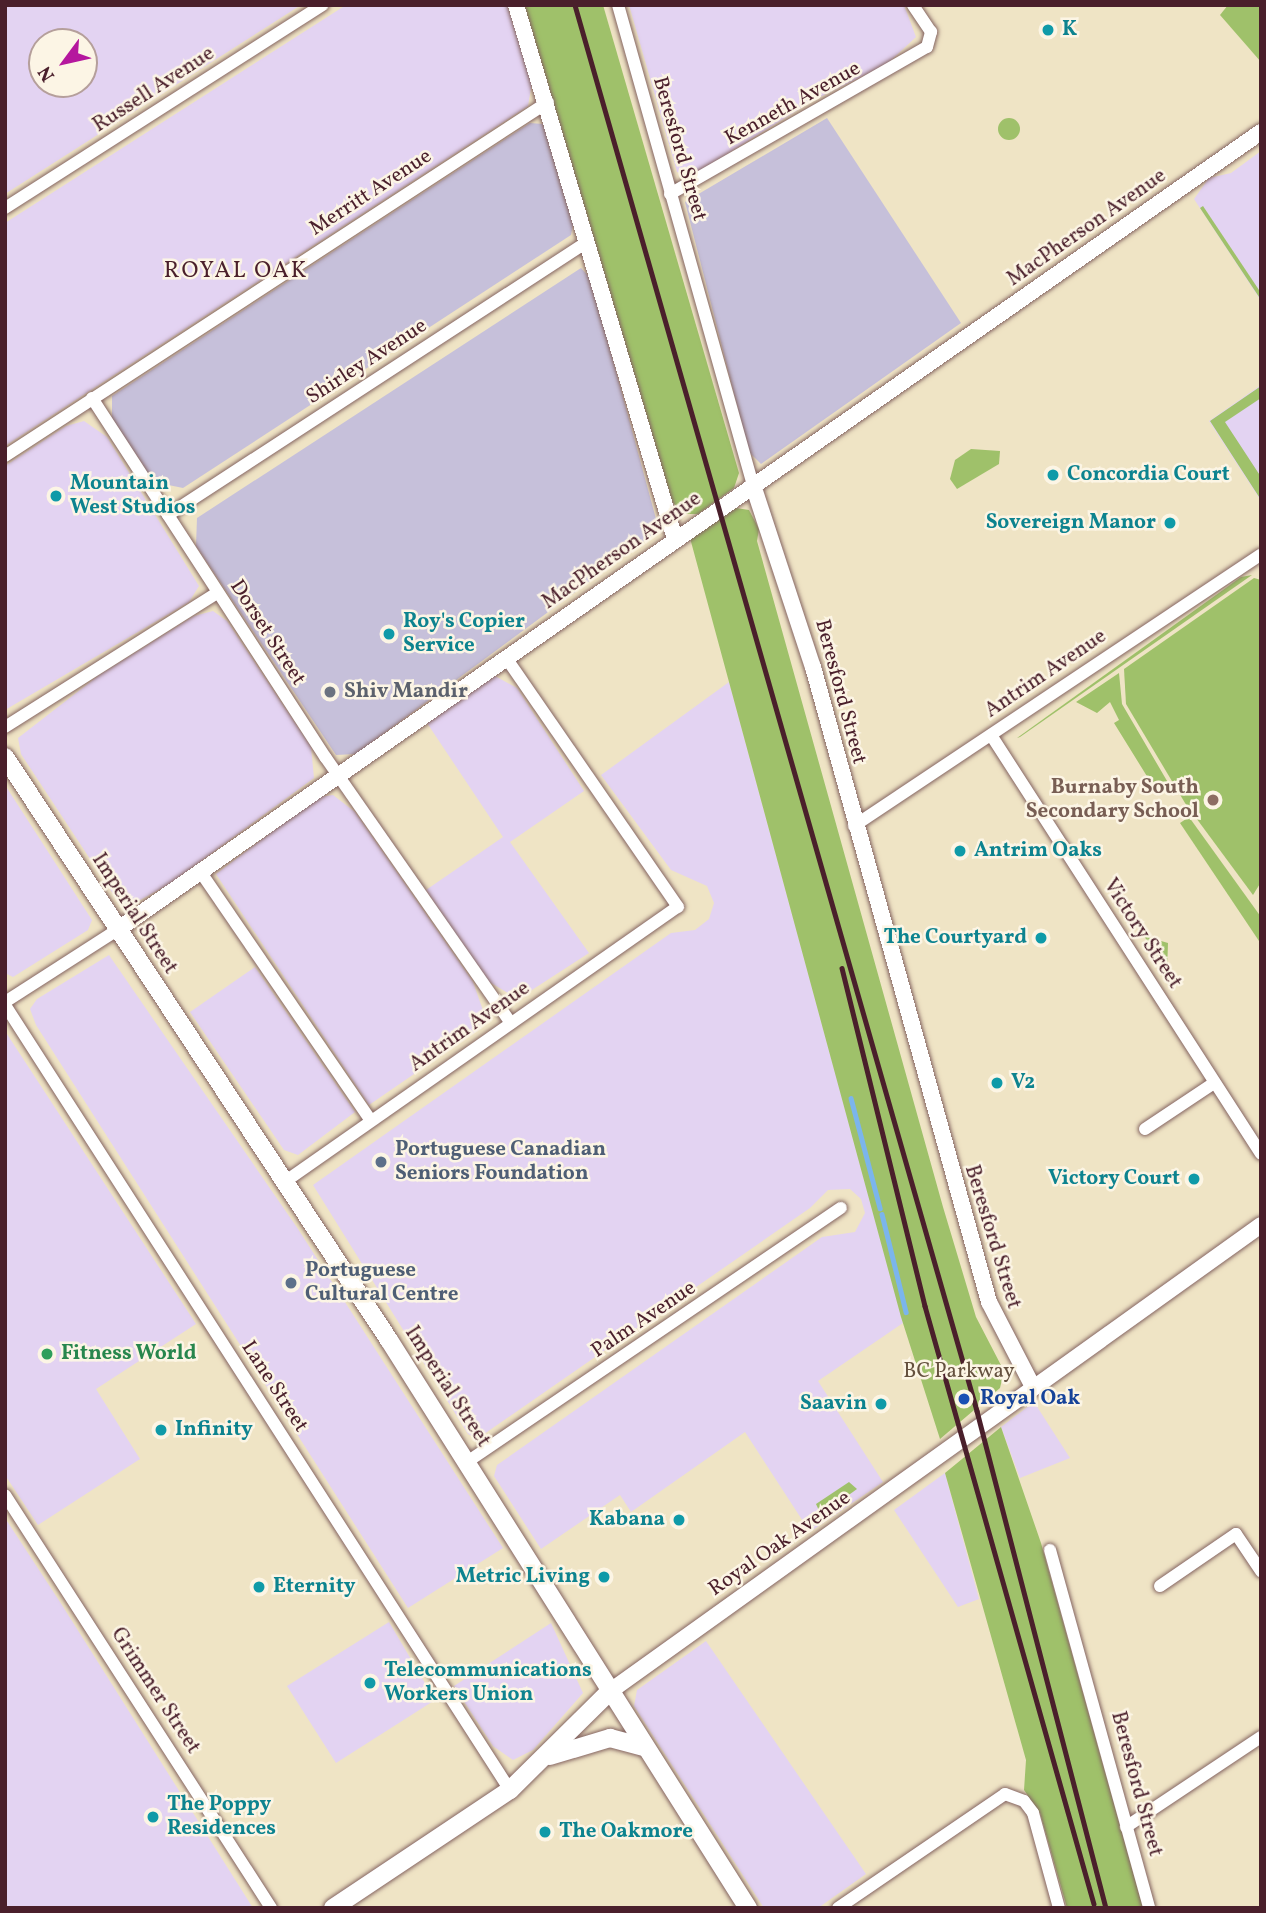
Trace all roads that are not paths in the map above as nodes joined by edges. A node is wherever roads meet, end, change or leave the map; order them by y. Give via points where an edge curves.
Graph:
1 (323, 5) edge
2 (516, 5) edge
3 (618, 5) edge
4 (913, 5) edge
5 (548, 102) junction
6 (1261, 132) edge
7 (670, 194) junction
8 (5, 208) edge
9 (587, 242) junction
10 (92, 398) junction
11 (5, 456) edge
12 (753, 485) junction
13 (168, 515) junction
14 (675, 539) junction
15 (1261, 555) edge
16 (218, 593) junction
17 (506, 658) junction
18 (5, 727) edge
19 (991, 734) junction
20 (5, 757) edge
21 (338, 775) junction
22 (854, 826) junction
23 (200, 872) junction
24 (117, 930) junction
25 (5, 1003) edge
26 (510, 1023) junction
27 (1214, 1083) junction
28 (370, 1119) junction
29 (1145, 1129) dead end
30 (1261, 1154) edge
31 (286, 1181) junction
32 (841, 1208) dead end
33 (1261, 1225) edge
34 (1032, 1385) junction
35 (467, 1462) junction
36 (5, 1495) edge
37 (1049, 1550) dead end
38 (1261, 1571) edge
39 (1160, 1586) dead end
40 (609, 1692) junction
41 (1261, 1737) edge
42 (644, 1747) junction
43 (550, 1756) junction
44 (510, 1790) junction
45 (1126, 1827) junction
46 (744, 1906) edge
47 (271, 1908) edge
48 (333, 1908) edge
49 (838, 1908) edge
50 (1059, 1908) edge
51 (1149, 1908) edge

1 - 8 street, Russell Avenue
2 - 5 street
3 - 7 street, Beresford Street
4 - 7 street, Kenneth Avenue via 930,42 864,87
5 - 9 street
5 - 10 street, Merritt Avenue
6 - 12 street, MacPherson Avenue
7 - 12 street, Beresford Street
9 - 13 street, Shirley Avenue
9 - 14 street
10 - 11 street, Merritt Avenue
10 - 13 street, Dorset Street
12 - 14 street, MacPherson Avenue
12 - 22 street, Beresford Street via 805,642
13 - 16 street, Dorset Street
14 - 17 street, MacPherson Avenue
15 - 19 street, Antrim Avenue
16 - 18 street
16 - 21 street, Dorset Street
17 - 21 street, MacPherson Avenue
17 - 26 street, Antrim Avenue via 678,907
19 - 22 street, Antrim Avenue
19 - 27 street, Victory Street
20 - 24 main road, Imperial Street
21 - 23 street, MacPherson Avenue
21 - 26 street, Dorset Street
22 - 34 street, Beresford Street via 989,1302
23 - 24 street, MacPherson Avenue
23 - 28 street
24 - 25 street, MacPherson Avenue
24 - 31 main road, Imperial Street
25 - 44 street, Lane Street
26 - 28 street, Antrim Avenue
27 - 29 street
27 - 30 street, Victory Street
28 - 31 street, Antrim Avenue
31 - 35 main road, Imperial Street
32 - 35 street, Palm Avenue
33 - 34 street, Royal Oak Avenue
34 - 40 street, Royal Oak Avenue via 903,1485
35 - 40 main road, Imperial Street
36 - 47 street, Grimmer Street
37 - 45 street, Beresford Street
38 - 39 street via 1236,1534
40 - 42 main road, Imperial Street
40 - 43 main road, Royal Oak Avenue
41 - 45 street
42 - 43 main road via 610,1738
42 - 46 main road, Imperial Street
43 - 44 main road, Royal Oak Avenue
44 - 48 main road, Royal Oak Avenue
45 - 51 street, Beresford Street
49 - 50 street via 996,1797 1015,1795 1033,1813

